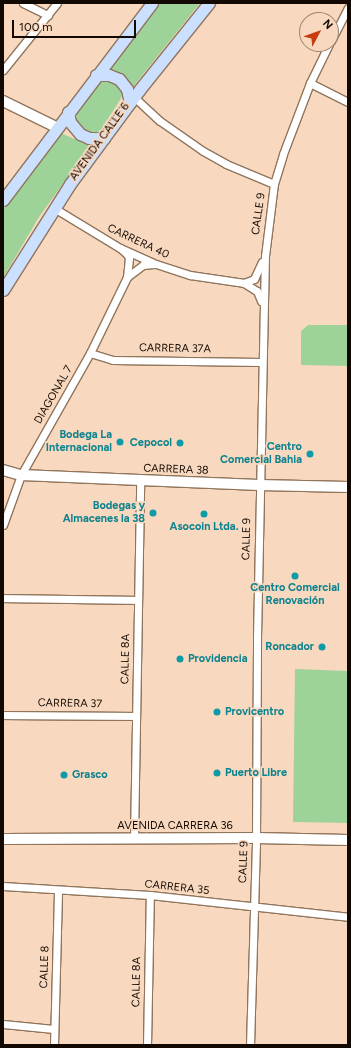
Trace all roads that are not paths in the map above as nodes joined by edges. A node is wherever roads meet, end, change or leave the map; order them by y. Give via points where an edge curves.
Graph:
1 (23, 3) edge
2 (57, 3) edge
3 (152, 3) edge
4 (209, 3) edge
5 (348, 8) edge
6 (48, 15) junction
7 (339, 25) edge
8 (325, 52) edge
9 (3, 70) edge
10 (96, 75) junction
11 (310, 83) junction
12 (132, 100) junction
13 (3, 101) edge
14 (348, 102) edge
15 (68, 112) junction
16 (56, 128) junction
17 (104, 138) junction
18 (274, 184) junction
19 (3, 200) edge
20 (54, 208) junction
21 (120, 248) junction
22 (265, 256) junction
23 (156, 264) junction
24 (127, 277) junction
25 (244, 283) junction
26 (3, 290) edge
27 (262, 306) junction
28 (90, 353) junction
29 (261, 362) junction
30 (3, 470) edge
31 (21, 475) junction
32 (140, 480) junction
33 (259, 485) junction
34 (348, 487) edge
35 (3, 525) edge
36 (3, 598) edge
37 (138, 600) junction
38 (3, 714) edge
39 (136, 716) junction
40 (134, 838) junction
41 (256, 838) junction
42 (3, 839) edge
43 (348, 840) edge
44 (3, 886) edge
45 (58, 890) junction
46 (150, 896) junction
47 (253, 907) junction
48 (348, 917) edge
49 (3, 1024) edge
50 (54, 1029) junction
51 (54, 1045) edge
52 (147, 1045) edge
53 (250, 1045) edge

1 - 6 street
2 - 6 street
3 - 10 main road
4 - 12 main road, AVENIDA CALLE 6
5 - 7 street
6 - 9 street
8 - 11 street, CALLE 9
10 - 12 main road via 108,75 118,79
10 - 15 main road
11 - 14 street
11 - 18 street, CALLE 9 via 293,124
12 - 17 main road, AVENIDA CALLE 6
12 - 18 street via 202,151
13 - 16 street
15 - 16 main road
15 - 17 main road via 70,122 80,134 89,138
16 - 19 main road
17 - 20 main road, AVENIDA CALLE 6
18 - 22 street, CALLE 9
20 - 21 street, CARRERA 40
20 - 26 main road, AVENIDA CALLE 6
21 - 23 street, CARRERA 40
21 - 24 street, DIAGONAL 7 via 129,258
22 - 25 street via 254,279
22 - 27 street, CALLE 9
23 - 24 street, DIAGONAL 7 via 143,265
23 - 25 street, CARRERA 40 via 190,275
24 - 28 street, DIAGONAL 7
25 - 27 street via 257,291
27 - 29 street, CALLE 9
28 - 29 street, CARRERA 37A via 113,360
28 - 31 street, DIAGONAL 7
29 - 33 street, CALLE 9
30 - 31 street, CARRERA 38
31 - 32 street, CARRERA 38
31 - 35 street, DIAGONAL 7
32 - 33 street, CARRERA 38
32 - 37 street, CALLE 8A
33 - 34 street, CARRERA 38
33 - 41 street, CALLE 9
36 - 37 street
37 - 39 street, CALLE 8A
38 - 39 street, CARRERA 37
39 - 40 street, CALLE 8A
40 - 41 street, AVENIDA CARRERA 36
40 - 42 street, AVENIDA CARRERA 36
41 - 43 street, AVENIDA CARRERA 36
41 - 47 street, CALLE 9
44 - 45 street, CARRERA 35
45 - 46 street, CARRERA 35
45 - 50 street, CALLE 8
46 - 47 street, CARRERA 35
46 - 52 street, CALLE 8A
47 - 48 street, CARRERA 35
47 - 53 street, CALLE 9
49 - 50 street
50 - 51 street, CALLE 8

